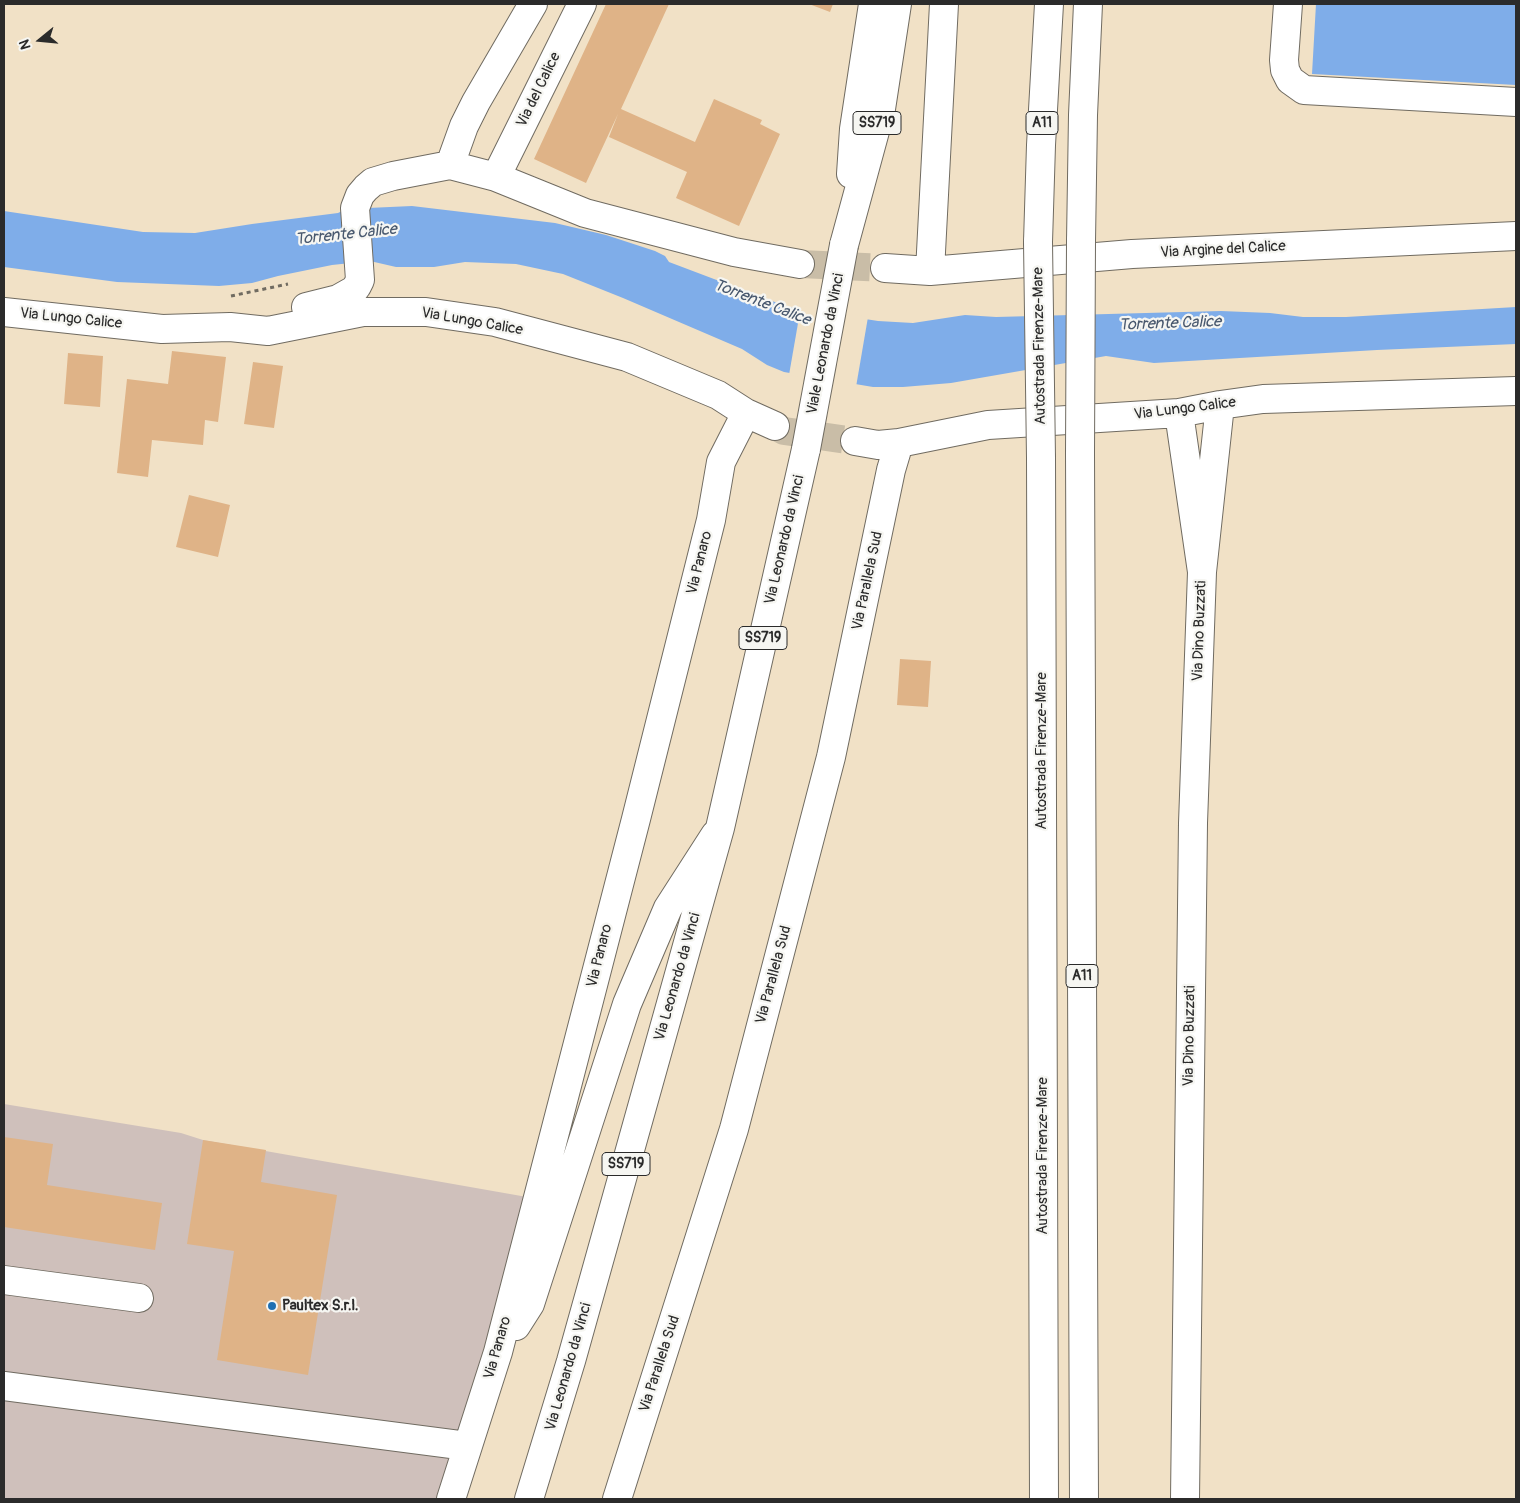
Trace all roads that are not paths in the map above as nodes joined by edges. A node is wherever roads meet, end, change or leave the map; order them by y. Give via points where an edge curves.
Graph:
1 (533, 4) edge
2 (582, 4) edge
3 (874, 4) edge
4 (897, 4) edge
5 (944, 4) edge
6 (1048, 4) edge
7 (1088, 4) edge
8 (1288, 4) edge
9 (1516, 102) edge
10 (450, 165) junction
11 (496, 177) junction
12 (1516, 236) edge
13 (845, 242) junction
14 (800, 264) tunnel mouth
15 (885, 268) tunnel mouth
16 (930, 270) junction
17 (4, 312) edge
18 (230, 327) junction
19 (1516, 390) edge
20 (1220, 405) junction
21 (746, 413) junction
22 (1179, 413) junction
23 (775, 426) tunnel mouth
24 (855, 441) tunnel mouth
25 (899, 443) junction
26 (806, 449) joint
27 (1202, 572) junction
28 (720, 828) junction
29 (4, 1280) edge
30 (140, 1298) dead end
31 (498, 1352) junction
32 (4, 1386) edge
33 (467, 1446) junction
34 (451, 1499) edge
35 (529, 1499) edge
36 (617, 1499) edge
37 (1044, 1499) edge
38 (1084, 1499) edge
39 (1185, 1499) edge

1 - 10 main road via 476,102
2 - 11 main road, Via del Calice
3 - 13 main road, Viale Leonardo da Vinci / SS719 via 854,129
4 - 13 main road, Viale Leonardo da Vinci / SS719 via 881,109
5 - 16 main road
6 - 37 main road, Autostrada Firenze-Mare / A11, bridge via 1038,242
7 - 38 main road, A11, bridge via 1083,116 1080,453
8 - 9 main road via 1285,70 1290,80 1304,90
10 - 11 main road
10 - 18 main road via 373,182 360,195 355,208 360,280 357,286 338,299
11 - 14 main road via 585,213 734,252
12 - 16 main road, Via Argine del Calice via 1132,254
13 - 26 main road, Viale Leonardo da Vinci / SS719, bridge
15 - 16 main road, Via Argine del Calice
17 - 18 main road, Via Lungo Calice via 162,329
18 - 21 main road, Via Lungo Calice via 268,331 363,312 426,312 495,322 627,358 718,395
19 - 20 main road, Via Lungo Calice via 1263,399
20 - 22 main road, Via Lungo Calice
20 - 27 main road, Via Dino Buzzati
21 - 23 main road, Via Lungo Calice
21 - 31 main road, Via Panaro via 721,462 710,520 641,800
22 - 25 main road, Via Lungo Calice via 988,425
22 - 27 main road, Via Dino Buzzati
24 - 25 main road, Via Lungo Calice via 878,445
25 - 36 main road, Via Parallela Sud via 831,757 734,1129
26 - 28 main road, Via Leonardo da Vinci / SS719
27 - 39 main road, Via Dino Buzzati via 1193,823
28 - 31 main road via 668,908 626,1004 530,1304
28 - 35 main road, Via Leonardo da Vinci / SS719 via 571,1361
29 - 30 main road
31 - 33 main road, Via Panaro
32 - 33 main road
33 - 34 main road, Via Panaro

